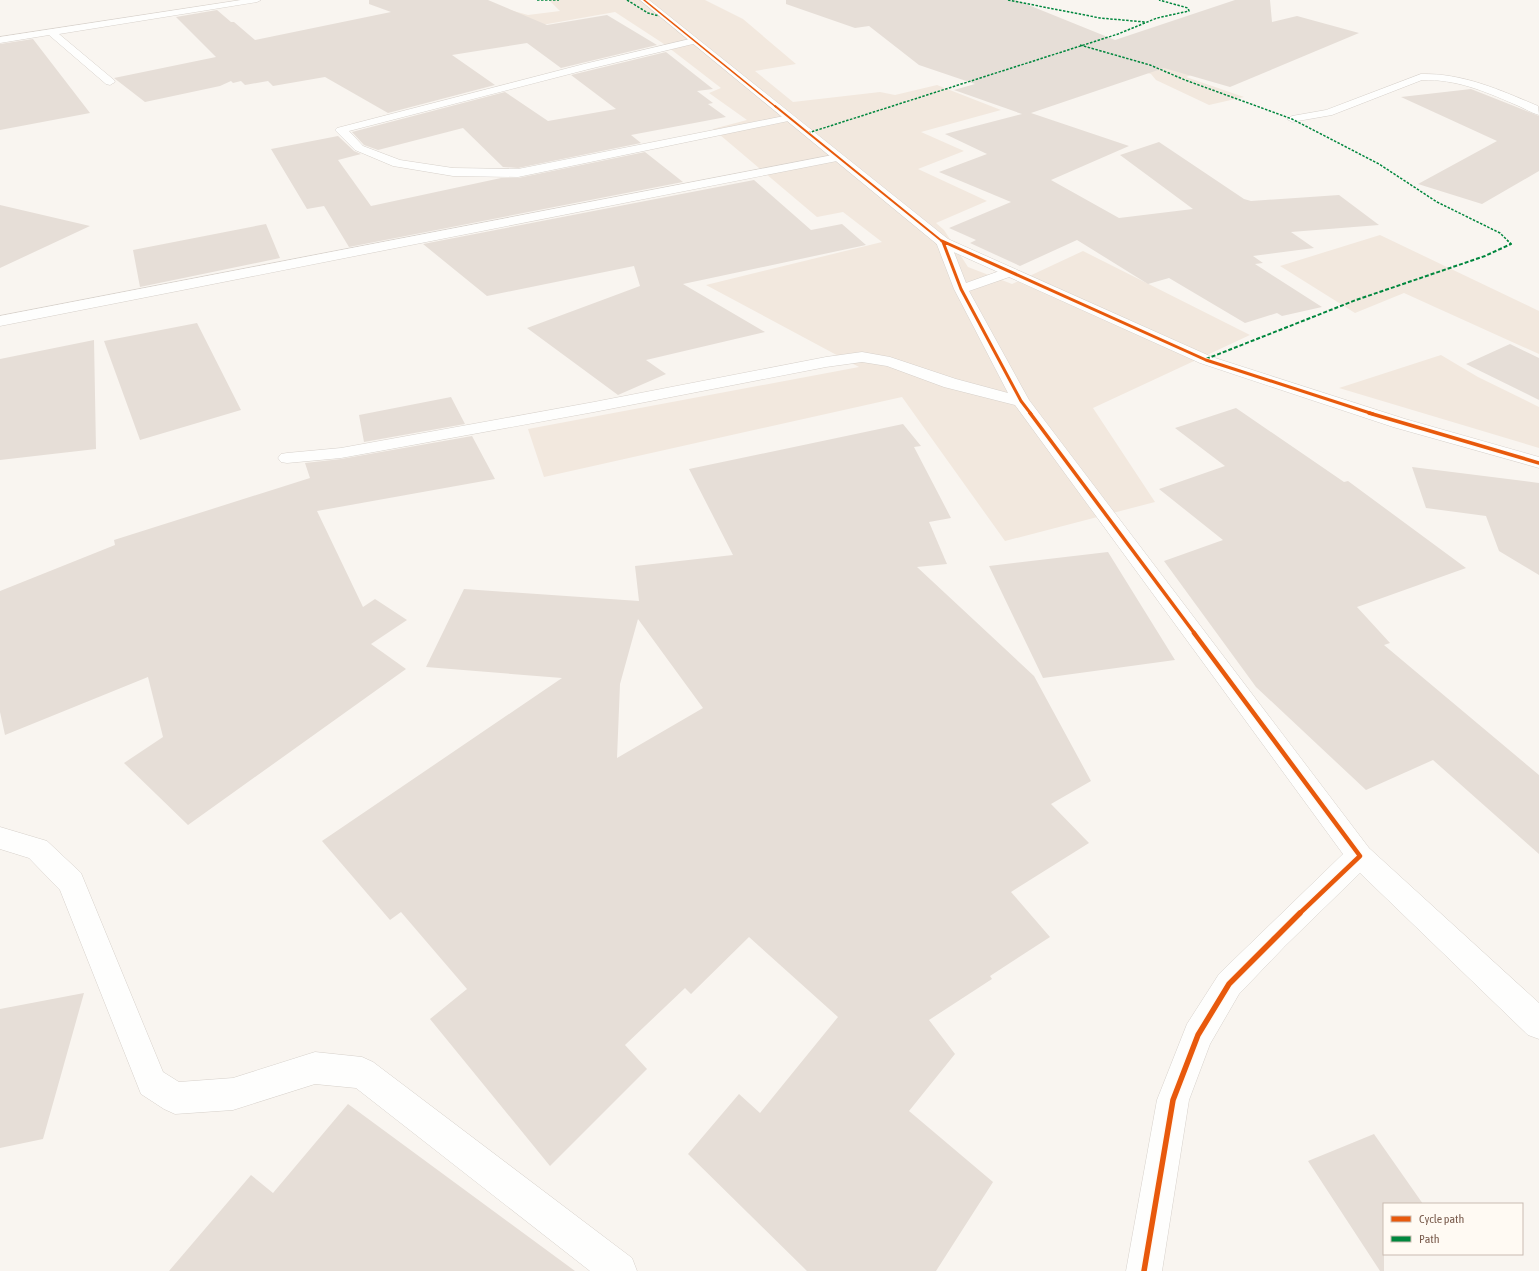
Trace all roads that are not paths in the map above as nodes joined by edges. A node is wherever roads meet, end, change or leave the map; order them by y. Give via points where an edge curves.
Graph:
1 (256, 0) edge
2 (644, 0) edge
3 (50, 31) junction
4 (0, 40) edge
5 (694, 41) junction
6 (110, 82) dead end
7 (1539, 112) edge
8 (789, 118) junction
9 (1292, 119) dead end
10 (838, 158) junction
11 (942, 242) junction
12 (1010, 272) junction
13 (961, 289) junction
14 (0, 321) edge
15 (1021, 401) junction
16 (287, 458) dead end
17 (1539, 463) edge
18 (0, 838) edge
19 (1360, 856) junction
20 (1539, 1024) edge
21 (619, 1271) edge
22 (1144, 1271) edge

1 - 3 street
2 - 5 street
3 - 4 street
3 - 6 street
5 - 8 street
5 - 8 street via 342,130 359,148 397,164 453,172 492,174 518,173
7 - 9 street via 1460,80 1432,76 1421,77 1328,113
8 - 10 street
10 - 11 street
10 - 14 street
11 - 12 street
11 - 13 street
12 - 13 street
12 - 17 street via 1206,360 1399,423
13 - 15 street
15 - 16 street via 950,382 890,362 862,357 349,452
15 - 19 street
18 - 21 street via 38,849 71,882 152,1083 175,1098 233,1094 315,1068 362,1073
19 - 20 street
19 - 22 street via 1229,984 1198,1035 1173,1100

